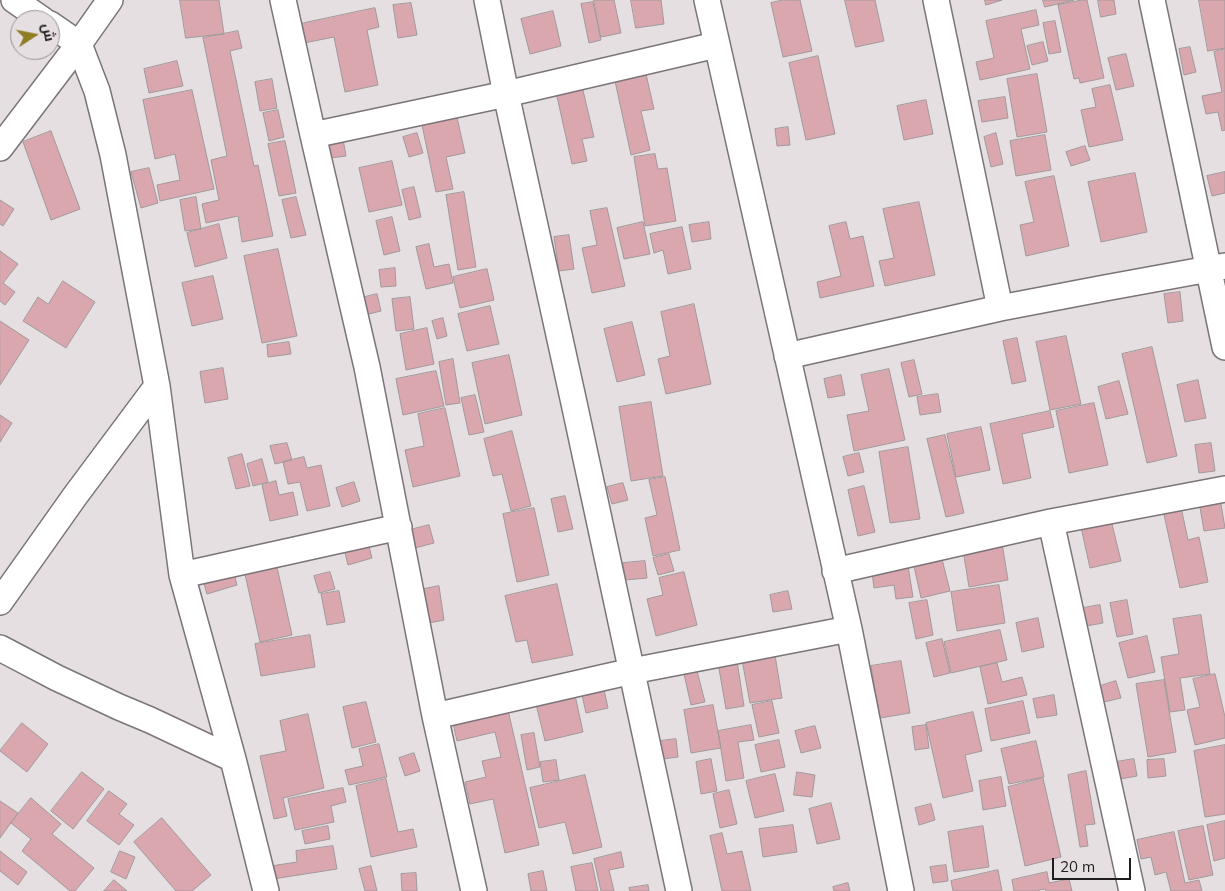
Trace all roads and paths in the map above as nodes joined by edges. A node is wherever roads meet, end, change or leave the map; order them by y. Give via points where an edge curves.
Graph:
1 (14, 0) edge
2 (110, 0) edge
3 (283, 0) edge
4 (487, 0) edge
5 (707, 0) edge
6 (936, 0) edge
7 (1152, 0) edge
8 (28, 10) edge
9 (60, 31) edge
10 (79, 44) junction
11 (716, 45) junction
12 (506, 94) junction
13 (313, 135) junction
14 (0, 148) edge
15 (1217, 267) edge
16 (1000, 308) junction
17 (1225, 347) edge
18 (787, 356) junction
19 (157, 386) junction
20 (1225, 489) edge
21 (1051, 522) junction
22 (399, 527) junction
23 (835, 571) junction
24 (182, 575) junction
25 (0, 602) edge
26 (849, 629) junction
27 (0, 648) edge
28 (632, 671) junction
29 (435, 716) junction
30 (232, 759) junction
31 (266, 891) edge
32 (474, 891) edge
33 (679, 891) edge
34 (901, 891) edge
35 (1132, 891) edge

1 - 8 street
2 - 10 street
3 - 13 street
4 - 12 street
5 - 11 street
6 - 16 street
7 - 15 street
9 - 10 street
10 - 14 street
10 - 19 street via 97,91 112,156
11 - 12 street
11 - 18 street
12 - 13 street
12 - 28 street
13 - 22 street via 367,367
15 - 16 street
15 - 17 street
16 - 18 street
18 - 23 street
19 - 24 street
19 - 25 street
20 - 21 street
21 - 23 street
21 - 35 street
22 - 24 street
22 - 29 street
23 - 26 street
24 - 30 street
26 - 28 street
26 - 34 street
27 - 30 street
28 - 29 street
28 - 33 street
29 - 32 street
30 - 31 street

